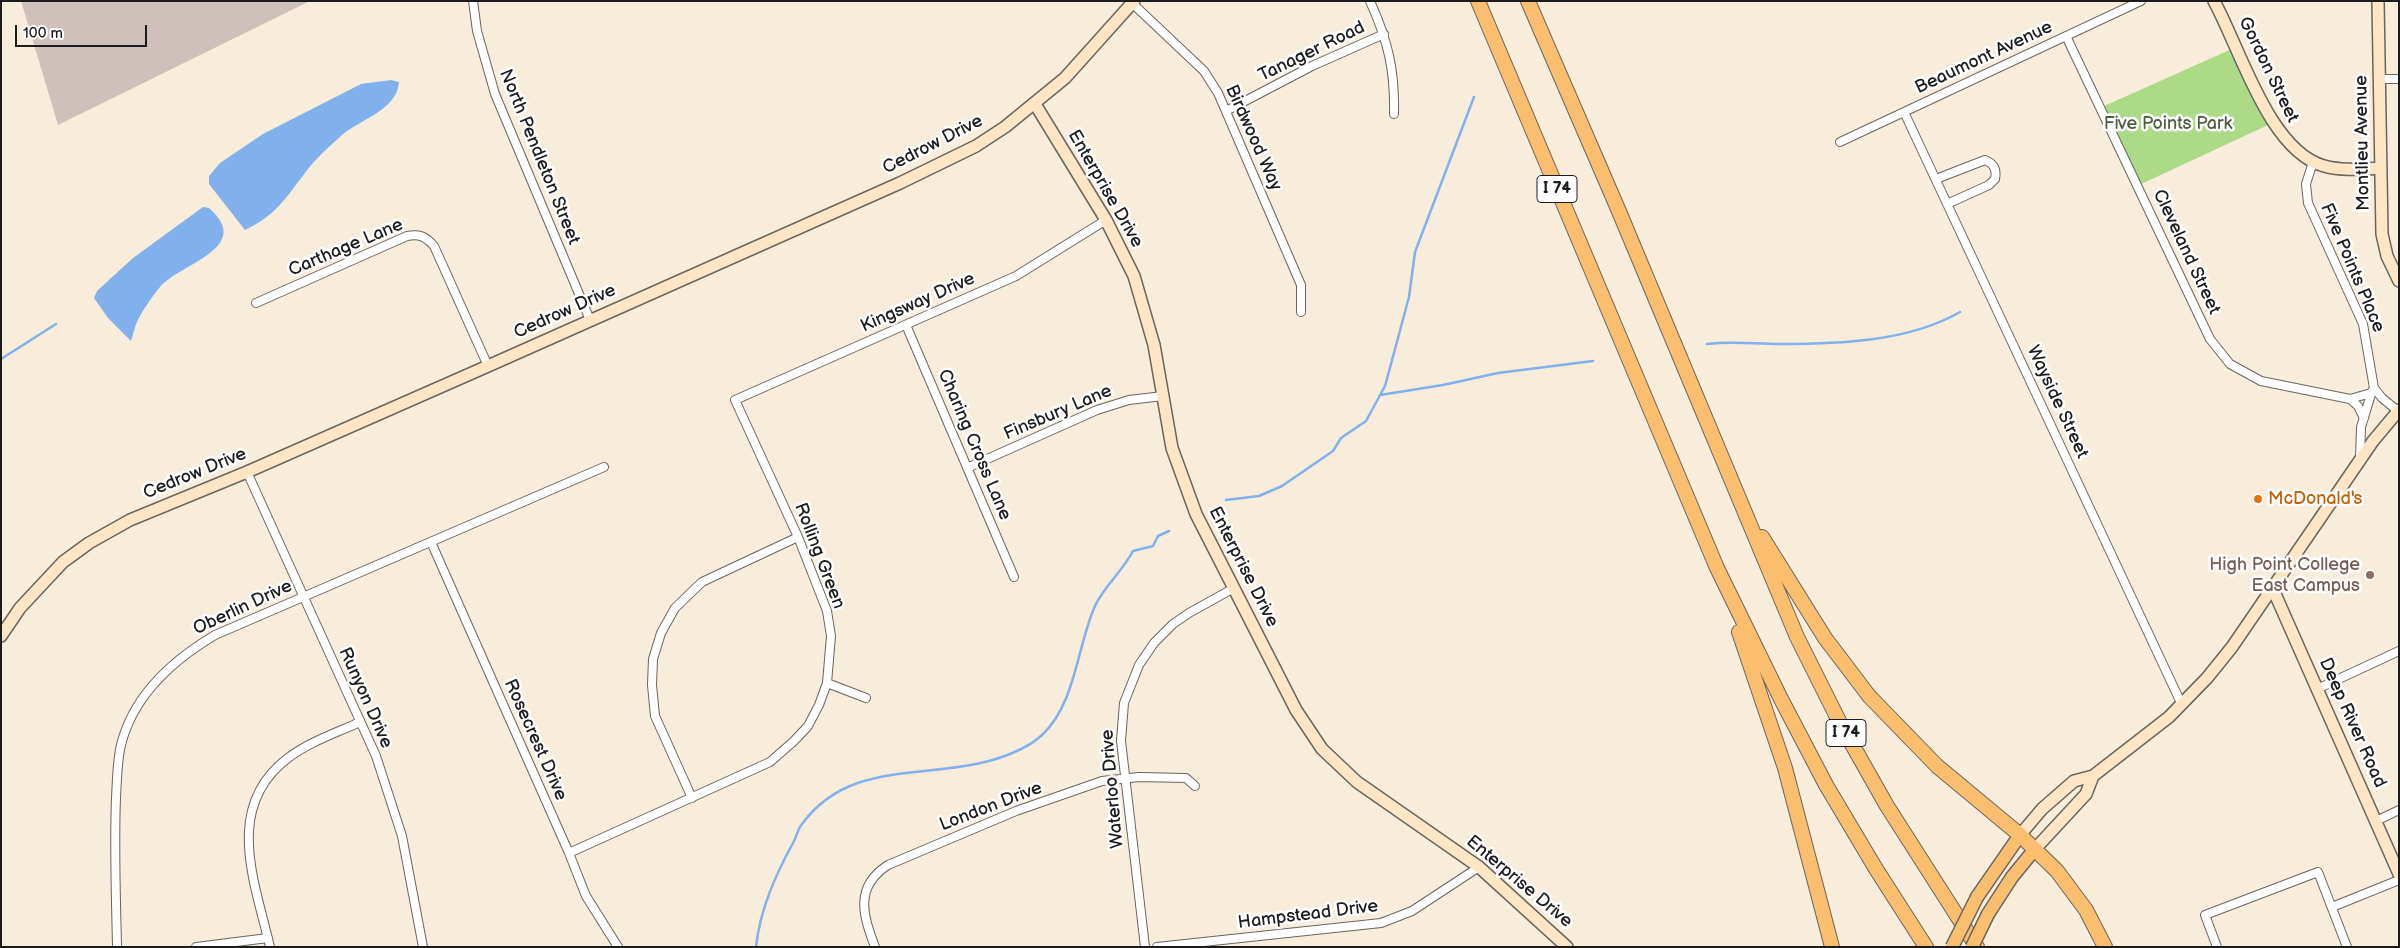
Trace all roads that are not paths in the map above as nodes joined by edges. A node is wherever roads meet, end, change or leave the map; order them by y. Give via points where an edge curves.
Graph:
1 (472, 1) edge
2 (1370, 1) edge
3 (1478, 1) edge
4 (1528, 1) edge
5 (2140, 1) edge
6 (2214, 1) edge
7 (2378, 1) edge
8 (1133, 2) edge
9 (1384, 34) junction
10 (2066, 36) junction
11 (2379, 79) junction
12 (2399, 79) edge
13 (1035, 104) junction
14 (1226, 111) junction
15 (1904, 112) junction
16 (1394, 114) dead end
17 (1840, 142) dead end
18 (2313, 162) junction
19 (2381, 168) junction
20 (1936, 179) junction
21 (1947, 204) junction
22 (1106, 220) junction
23 (2399, 281) edge
24 (256, 302) dead end
25 (1301, 312) dead end
26 (590, 320) junction
27 (906, 325) junction
28 (488, 366) junction
29 (2373, 390) junction
30 (1163, 396) junction
31 (2350, 399) junction
32 (735, 400) joint
33 (2399, 411) edge
34 (2364, 418) junction
35 (2360, 458) junction
36 (604, 468) dead end
37 (967, 468) junction
38 (247, 472) junction
39 (1742, 504) junction
40 (798, 537) junction
41 (431, 542) junction
42 (1717, 568) junction
43 (1014, 577) dead end
44 (2272, 587) junction
45 (1234, 588) junction
46 (303, 596) junction
47 (1, 636) edge
48 (2399, 651) edge
49 (827, 684) junction
50 (2317, 689) junction
51 (866, 698) dead end
52 (2182, 705) junction
53 (360, 722) junction
54 (2093, 776) junction
55 (1126, 779) junction
56 (1195, 786) dead end
57 (692, 798) junction
58 (2399, 810) edge
59 (2376, 821) junction
60 (2020, 835) junction
61 (2035, 849) junction
62 (569, 853) junction
63 (1479, 868) junction
64 (2399, 874) edge
65 (2399, 880) edge
66 (2332, 907) junction
67 (268, 938) junction
68 (117, 947) edge
69 (196, 947) edge
70 (270, 947) edge
71 (423, 947) edge
72 (618, 947) edge
73 (875, 947) edge
74 (1145, 947) edge
75 (1157, 947) edge
76 (1567, 947) edge
77 (1832, 947) edge
78 (1926, 947) edge
79 (1952, 947) edge
80 (1972, 947) edge
81 (1977, 947) edge
82 (2105, 947) edge
83 (2217, 947) edge
84 (2347, 947) edge

1 - 26 street, North Pendleton Street via 495,94
2 - 9 street
3 - 42 highway, I 74
4 - 39 highway, I 74
5 - 10 street, Beaumont Avenue
6 - 18 street, Gordon Street via 2276,129 2290,146
7 - 11 street, Montlieu Avenue
8 - 13 street, Cedrow Drive via 1065,78
8 - 14 street, Birdwood Way via 1204,71
9 - 14 street, Tanager Road via 1312,66
9 - 16 street via 1394,76
10 - 15 street, Beaumont Avenue
10 - 31 street, Cleveland Street via 2216,348 2235,368 2261,382
11 - 12 street
11 - 19 street, Montlieu Avenue
13 - 22 street, Enterprise Drive
13 - 26 street, Cedrow Drive via 1005,127 946,161
14 - 25 street, Birdwood Way via 1301,285
15 - 17 street, Beaumont Avenue
15 - 20 street, Wayside Street
18 - 19 street, Gordon Street via 2341,168
18 - 29 street, Five Points Place via 2306,184 2306,197 2363,324
19 - 23 street, Montlieu Avenue via 2384,245
20 - 21 street, Wayside Street
20 - 21 street via 1985,160 1995,168 1995,179 1989,185
21 - 52 street, Wayside Street
22 - 27 street, Kingsway Drive via 1016,276
22 - 30 street, Enterprise Drive via 1126,258 1142,300
24 - 28 street, Carthage Lane via 407,236 419,234 434,246
26 - 28 street, Cedrow Drive
27 - 32 street, Kingsway Drive
27 - 37 street, Charing Cross Lane
28 - 38 street, Cedrow Drive
29 - 31 street, Cleveland Street
29 - 33 street
29 - 34 street, Five Points Place
30 - 37 street, Finsbury Lane via 1129,400 1097,410
30 - 45 street, Enterprise Drive via 1172,448 1186,491
31 - 34 street
32 - 40 street, Rolling Green
33 - 35 street
34 - 35 street, Five Points Place
35 - 44 street
36 - 41 street, Oberlin Drive
37 - 43 street, Charing Cross Lane
38 - 46 street, Runyon Drive
38 - 47 street, Cedrow Drive via 130,520 89,543 40,584
39 - 60 highway via 1825,638 1869,696 1937,766
39 - 81 highway, I 74 via 1797,637 1840,723 1911,847
40 - 49 street, Rolling Green via 828,613 831,636
40 - 57 street via 702,582 675,608 661,633 653,659 655,716
41 - 46 street, Oberlin Drive
41 - 62 street, Rosecrest Drive
42 - 77 highway via 1776,738
42 - 78 highway, I 74 via 1826,785
44 - 50 street, Deep River Road
44 - 52 street via 2218,666
45 - 55 street, Waterloo Drive via 1173,624 1139,664 1128,689 1122,717 1121,741
45 - 63 street, Enterprise Drive via 1296,710 1322,749 1357,782
46 - 53 street, Runyon Drive
46 - 68 street, Oberlin Drive via 192,648 159,678 134,715 121,746 117,781
48 - 50 street
49 - 51 street
49 - 57 street, Rolling Green via 808,726 770,762
50 - 59 street, Deep River Road
52 - 54 street
53 - 67 street via 287,759 270,776 255,801 249,825 248,850
53 - 71 street, Runyon Drive via 376,756 402,836
54 - 60 street via 2074,780 2042,809
54 - 61 street via 2086,794
55 - 56 street, London Drive via 1186,778
55 - 73 street, London Drive via 1102,781 1016,812 882,869 869,884 863,906
55 - 74 street, Waterloo Drive
57 - 62 street, Rolling Green
58 - 59 street
59 - 64 street, Deep River Road
60 - 61 highway
60 - 79 main road, bridge via 1977,897
61 - 80 main road, bridge via 1988,914
61 - 82 highway via 2078,896
62 - 72 street, Rosecrest Drive via 586,896
63 - 75 street, Hampstead Drive via 1412,912 1381,923
63 - 76 street, Enterprise Drive
65 - 66 street
66 - 83 street via 2318,872 2205,915
66 - 84 street
67 - 69 street
67 - 70 street

